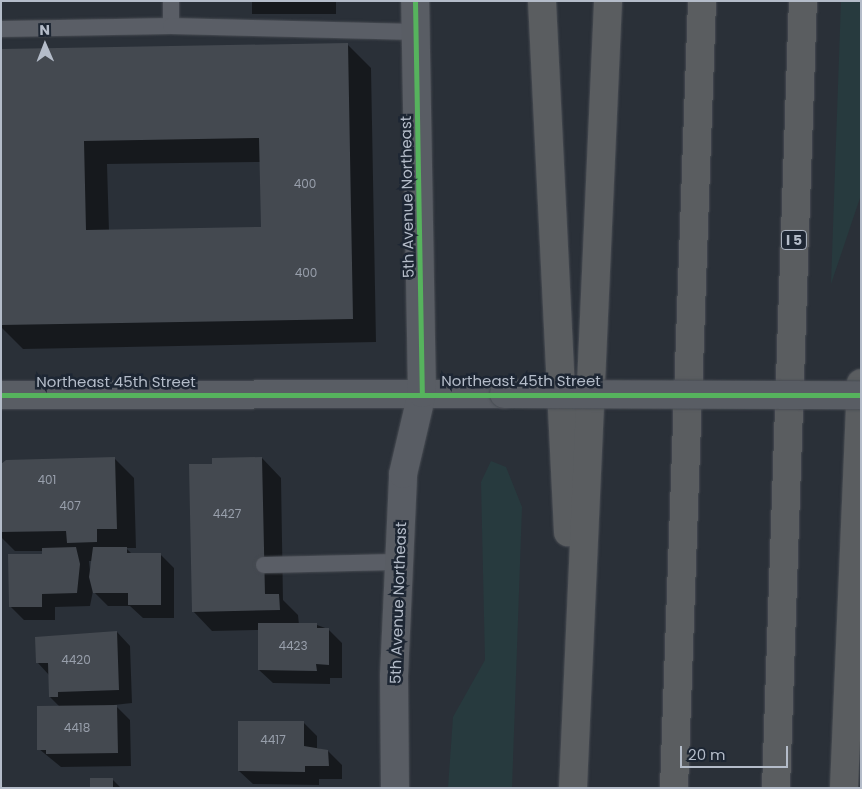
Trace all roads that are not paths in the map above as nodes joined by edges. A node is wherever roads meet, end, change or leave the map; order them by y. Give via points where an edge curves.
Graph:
1 (171, 1) edge
2 (415, 1) edge
3 (542, 1) edge
4 (608, 1) edge
5 (702, 1) edge
6 (803, 1) edge
7 (171, 26) junction
8 (1, 29) edge
9 (416, 32) junction
10 (861, 383) edge
11 (422, 393) junction
12 (1, 395) edge
13 (861, 395) edge
14 (398, 562) junction
15 (264, 565) dead end
16 (576, 713) junction
17 (395, 788) edge
18 (573, 788) edge
19 (674, 788) edge
20 (776, 788) edge
21 (844, 788) edge

1 - 7 lane
2 - 9 main road, 5th Avenue Northeast
3 - 16 highway
4 - 16 highway
5 - 19 highway
6 - 20 highway, I 5
7 - 8 lane
7 - 9 lane
9 - 11 main road, 5th Avenue Northeast
10 - 21 highway
11 - 12 main road, Northeast 45th Street
11 - 13 main road, Northeast 45th Street, bridge
11 - 14 main road, 5th Avenue Northeast via 403,474
14 - 15 lane
14 - 17 main road, 5th Avenue Northeast
16 - 18 highway

